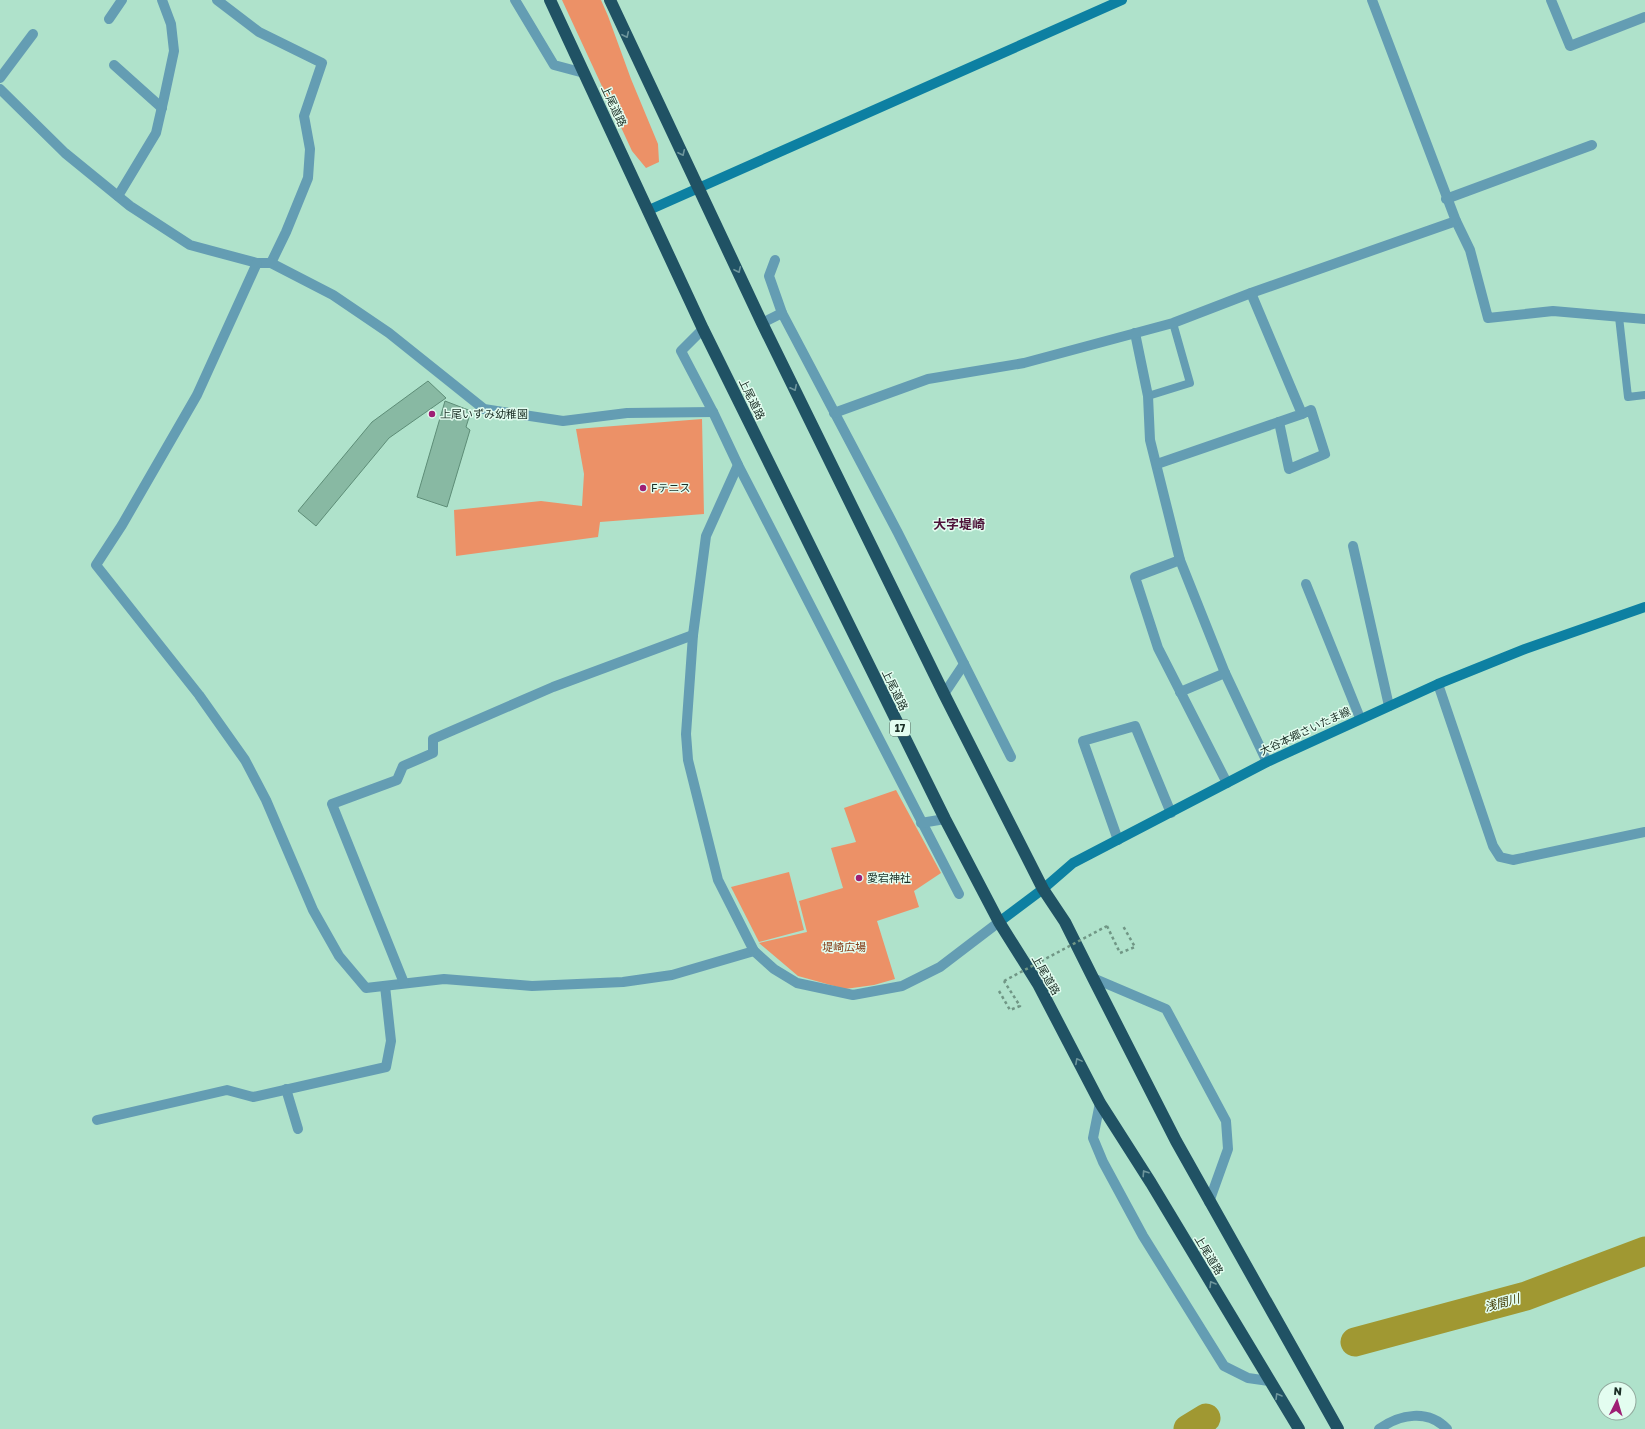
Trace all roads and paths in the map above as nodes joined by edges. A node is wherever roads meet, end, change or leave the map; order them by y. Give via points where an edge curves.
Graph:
1 (122, 0) edge
2 (162, 0) edge
3 (217, 0) edge
4 (515, 0) edge
5 (550, 0) edge
6 (610, 0) edge
7 (1122, 0) edge
8 (1372, 0) edge
9 (1551, 0) edge
10 (1645, 17) edge
11 (110, 18) dead end
12 (33, 34) dead end
13 (114, 65) dead end
14 (584, 73) junction
15 (0, 78) edge
16 (0, 89) edge
17 (162, 108) junction
18 (1592, 145) dead end
19 (699, 188) junction
20 (118, 196) junction
21 (1446, 199) junction
22 (649, 210) junction
23 (1456, 220) junction
24 (775, 260) dead end
25 (257, 263) junction
26 (271, 263) junction
27 (1251, 293) junction
28 (782, 313) junction
29 (1619, 317) junction
30 (1645, 319) edge
31 (762, 323) junction
32 (1173, 323) junction
33 (703, 329) junction
34 (1135, 333) junction
35 (1645, 395) edge
36 (1148, 396) junction
37 (713, 412) junction
38 (834, 413) junction
39 (1302, 414) junction
40 (1279, 422) junction
41 (1158, 464) junction
42 (738, 465) junction
43 (1353, 546) dead end
44 (1180, 560) junction
45 (1306, 584) dead end
46 (1645, 607) edge
47 (693, 635) junction
48 (964, 664) junction
49 (1225, 672) junction
50 (1438, 684) junction
51 (1180, 692) junction
52 (944, 694) junction
53 (1389, 706) junction
54 (1360, 718) junction
55 (1011, 758) dead end
56 (1267, 762) junction
57 (1227, 783) junction
58 (1172, 813) junction
59 (945, 820) junction
60 (921, 823) junction
61 (1645, 832) edge
62 (1118, 840) junction
63 (1043, 889) junction
64 (959, 894) dead end
65 (999, 922) junction
66 (1123, 926) dead end
67 (754, 951) junction
68 (1093, 978) junction
69 (404, 983) junction
70 (384, 986) junction
71 (999, 991) dead end
72 (286, 1089) junction
73 (1100, 1102) junction
74 (96, 1120) dead end
75 (298, 1128) dead end
76 (1209, 1202) junction
77 (1269, 1381) junction
78 (1299, 1429) edge
79 (1338, 1429) edge
80 (1380, 1429) edge
81 (1447, 1429) edge

1 - 11 street
2 - 17 street via 171,24 174,51
3 - 26 street via 259,32 322,63 304,116 310,149 308,178
4 - 14 street via 554,65
5 - 14 highway, 上尾道路 / 17
6 -> 19 highway
7 - 19 main road
8 - 21 street
9 - 10 street via 1570,46
12 - 15 street
13 - 17 street
14 - 22 highway, 上尾道路 / 17
16 - 20 street via 65,153
17 - 20 street via 156,133
18 - 21 street
19 - 22 main road
19 -> 31 highway
20 - 25 street via 190,245
21 - 23 street
22 - 33 highway, 上尾道路 / 17
23 - 27 street
23 - 29 street via 1470,250 1488,318 1553,311
24 - 28 street via 769,276
25 - 26 street
25 - 70 street via 196,395 122,525 96,565 199,695 245,760 266,800 313,910 339,956 366,988
26 - 37 street via 334,295 389,333 484,409 563,421 627,413
27 - 32 street
27 - 39 street
28 - 31 street
28 - 38 street
29 - 30 street
29 - 35 lane via 1628,397
31 -> 52 highway
32 - 34 street
32 - 36 lane via 1190,383
33 - 37 street via 681,351
33 - 59 highway, 上尾道路 / 17
34 - 36 street
34 - 38 street via 1024,363 928,380
36 - 41 street via 1150,440
37 - 42 street
38 - 48 street
39 - 40 street
39 - 40 street via 1311,410 1325,454 1290,469
40 - 41 street
41 - 44 street
42 - 47 street via 706,536
42 - 60 street
43 - 53 street
44 - 49 street
44 - 51 street via 1135,577 1158,648
45 - 54 street
46 - 50 main road, 大谷本郷さいたま線 via 1525,649
47 - 67 street via 686,734 688,760 718,880
47 - 69 street via 553,687 433,739 433,753 403,766 397,780 332,804
48 - 52 street
48 - 55 street
49 - 51 street
49 - 56 street
50 - 53 main road, 大谷本郷さいたま線
50 - 61 street via 1493,846 1500,857 1513,860
51 - 57 street
52 - 63 highway
53 - 54 main road, 大谷本郷さいたま線
54 - 56 main road, 大谷本郷さいたま線
56 - 57 main road, 大谷本郷さいたま線
57 - 58 main road, 大谷本郷さいたま線
58 - 62 main road, 大谷本郷さいたま線
58 - 62 street via 1135,726 1083,741
59 - 60 street
59 - 65 highway, 上尾道路 / 17
60 - 64 street
62 - 63 main road, 大谷本郷さいたま線 via 1074,863
63 - 65 main road, 大谷本郷さいたま線
63 - 68 highway via 1064,922
65 - 67 street via 940,967 902,986 853,995 797,983 774,969
73 -> 65 highway, 上尾道路 / 17 via 1038,984
66 - 71 path, bridge via 1135,947 1120,953 1107,926 1004,981 1020,1006 1010,1010
67 - 69 street via 672,975 623,982 532,986 444,979
68 - 76 highway
68 - 76 street via 1166,1009 1226,1122 1228,1149
69 - 70 street
70 - 72 street via 391,1041 386,1067
72 - 74 street via 253,1097 227,1090
72 - 75 street
77 -> 73 highway, 上尾道路 / 17
73 - 77 street via 1093,1138 1103,1162 1144,1236 1224,1366 1248,1378
76 - 79 highway
78 -> 77 highway, 上尾道路 / 17
80 - 81 street via 1406,1416 1423,1416 1440,1421

